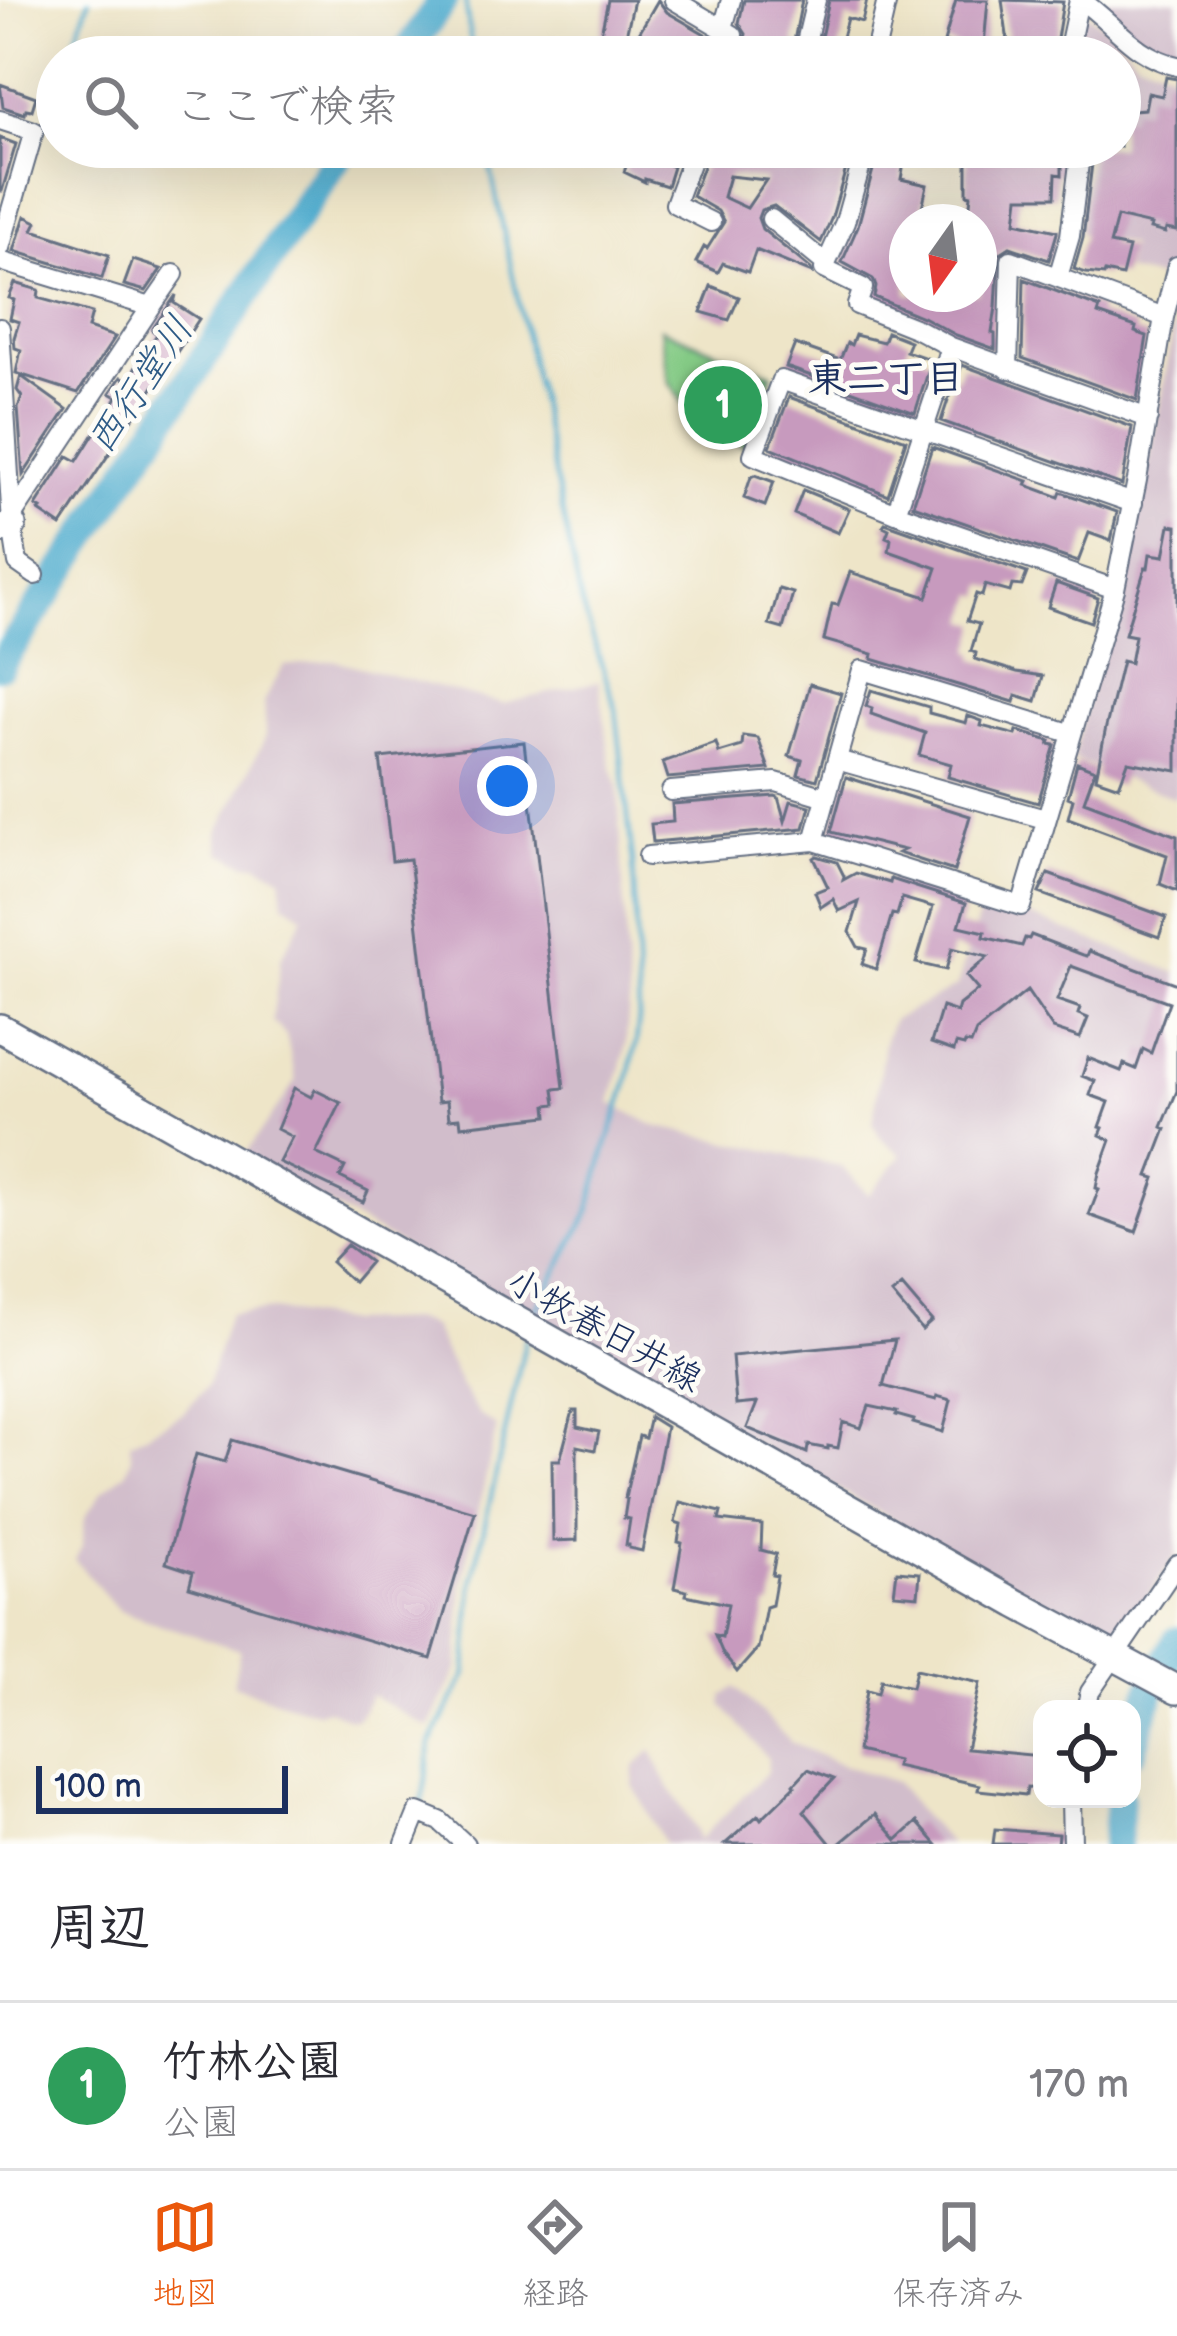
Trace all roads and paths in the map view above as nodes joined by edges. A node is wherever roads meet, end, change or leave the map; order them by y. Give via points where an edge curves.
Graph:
1 (674, 0) edge
2 (731, 0) edge
3 (816, 0) edge
4 (887, 0) edge
5 (1080, 0) edge
6 (723, 28) junction
7 (733, 36) edge
8 (807, 36) edge
9 (879, 36) edge
10 (1072, 36) edge
11 (1122, 36) edge
12 (1141, 51) edge
13 (1177, 66) edge
14 (0, 120) edge
15 (688, 168) edge
16 (860, 168) edge
17 (1078, 168) edge
18 (771, 219) dead end
19 (711, 222) dead end
20 (1, 248) edge
21 (826, 264) junction
22 (1177, 266) edge
23 (174, 274) dead end
24 (1058, 277) junction
25 (151, 307) junction
26 (1164, 317) junction
27 (0, 334) edge
28 (951, 347) junction
29 (1008, 369) junction
30 (1148, 418) junction
31 (922, 429) junction
32 (3, 432) edge
33 (1133, 503) junction
34 (896, 513) junction
35 (8, 524) edge
36 (35, 575) dead end
37 (1115, 590) junction
38 (1070, 733) junction
39 (837, 760) junction
40 (671, 791) dead end
41 (826, 797) junction
42 (1045, 819) junction
43 (814, 841) junction
44 (648, 856) dead end
45 (0, 1028) edge
46 (1177, 1564) edge
47 (1115, 1656) junction
48 (1177, 1690) edge
49 (1088, 1700) edge
50 (1071, 1808) edge
51 (405, 1844) edge
52 (465, 1844) edge
53 (1072, 1844) edge

1 - 6 street
2 - 6 street
3 - 8 street
4 - 9 street
5 - 10 street
5 - 11 street
6 - 7 street
12 - 13 street
14 - 20 street via 34,131
15 - 19 street via 675,204
16 - 21 street
17 - 24 street
18 - 21 street
20 - 25 street
21 - 28 street via 862,288 857,304
22 - 26 street
23 - 25 street
24 - 26 street
24 - 29 street via 1011,260
25 - 35 street
26 - 30 street
27 - 32 street
28 - 29 street
28 - 31 street
29 - 30 street
30 - 33 street
31 - 33 street
31 - 34 street
31 - 34 street via 781,380 753,455
32 - 35 street
33 - 37 street
34 - 37 street
35 - 36 street via 18,562
37 - 38 street
38 - 39 street via 862,670
38 - 42 street
39 - 41 street
39 - 42 street
40 - 41 street via 776,782
41 - 43 street
42 - 43 street via 1021,906
43 - 44 street
45 - 47 main road, 小牧春日井線
46 - 47 street
47 - 48 main road, 小牧春日井線
47 - 49 street
50 - 53 street
51 - 52 street via 418,1812

